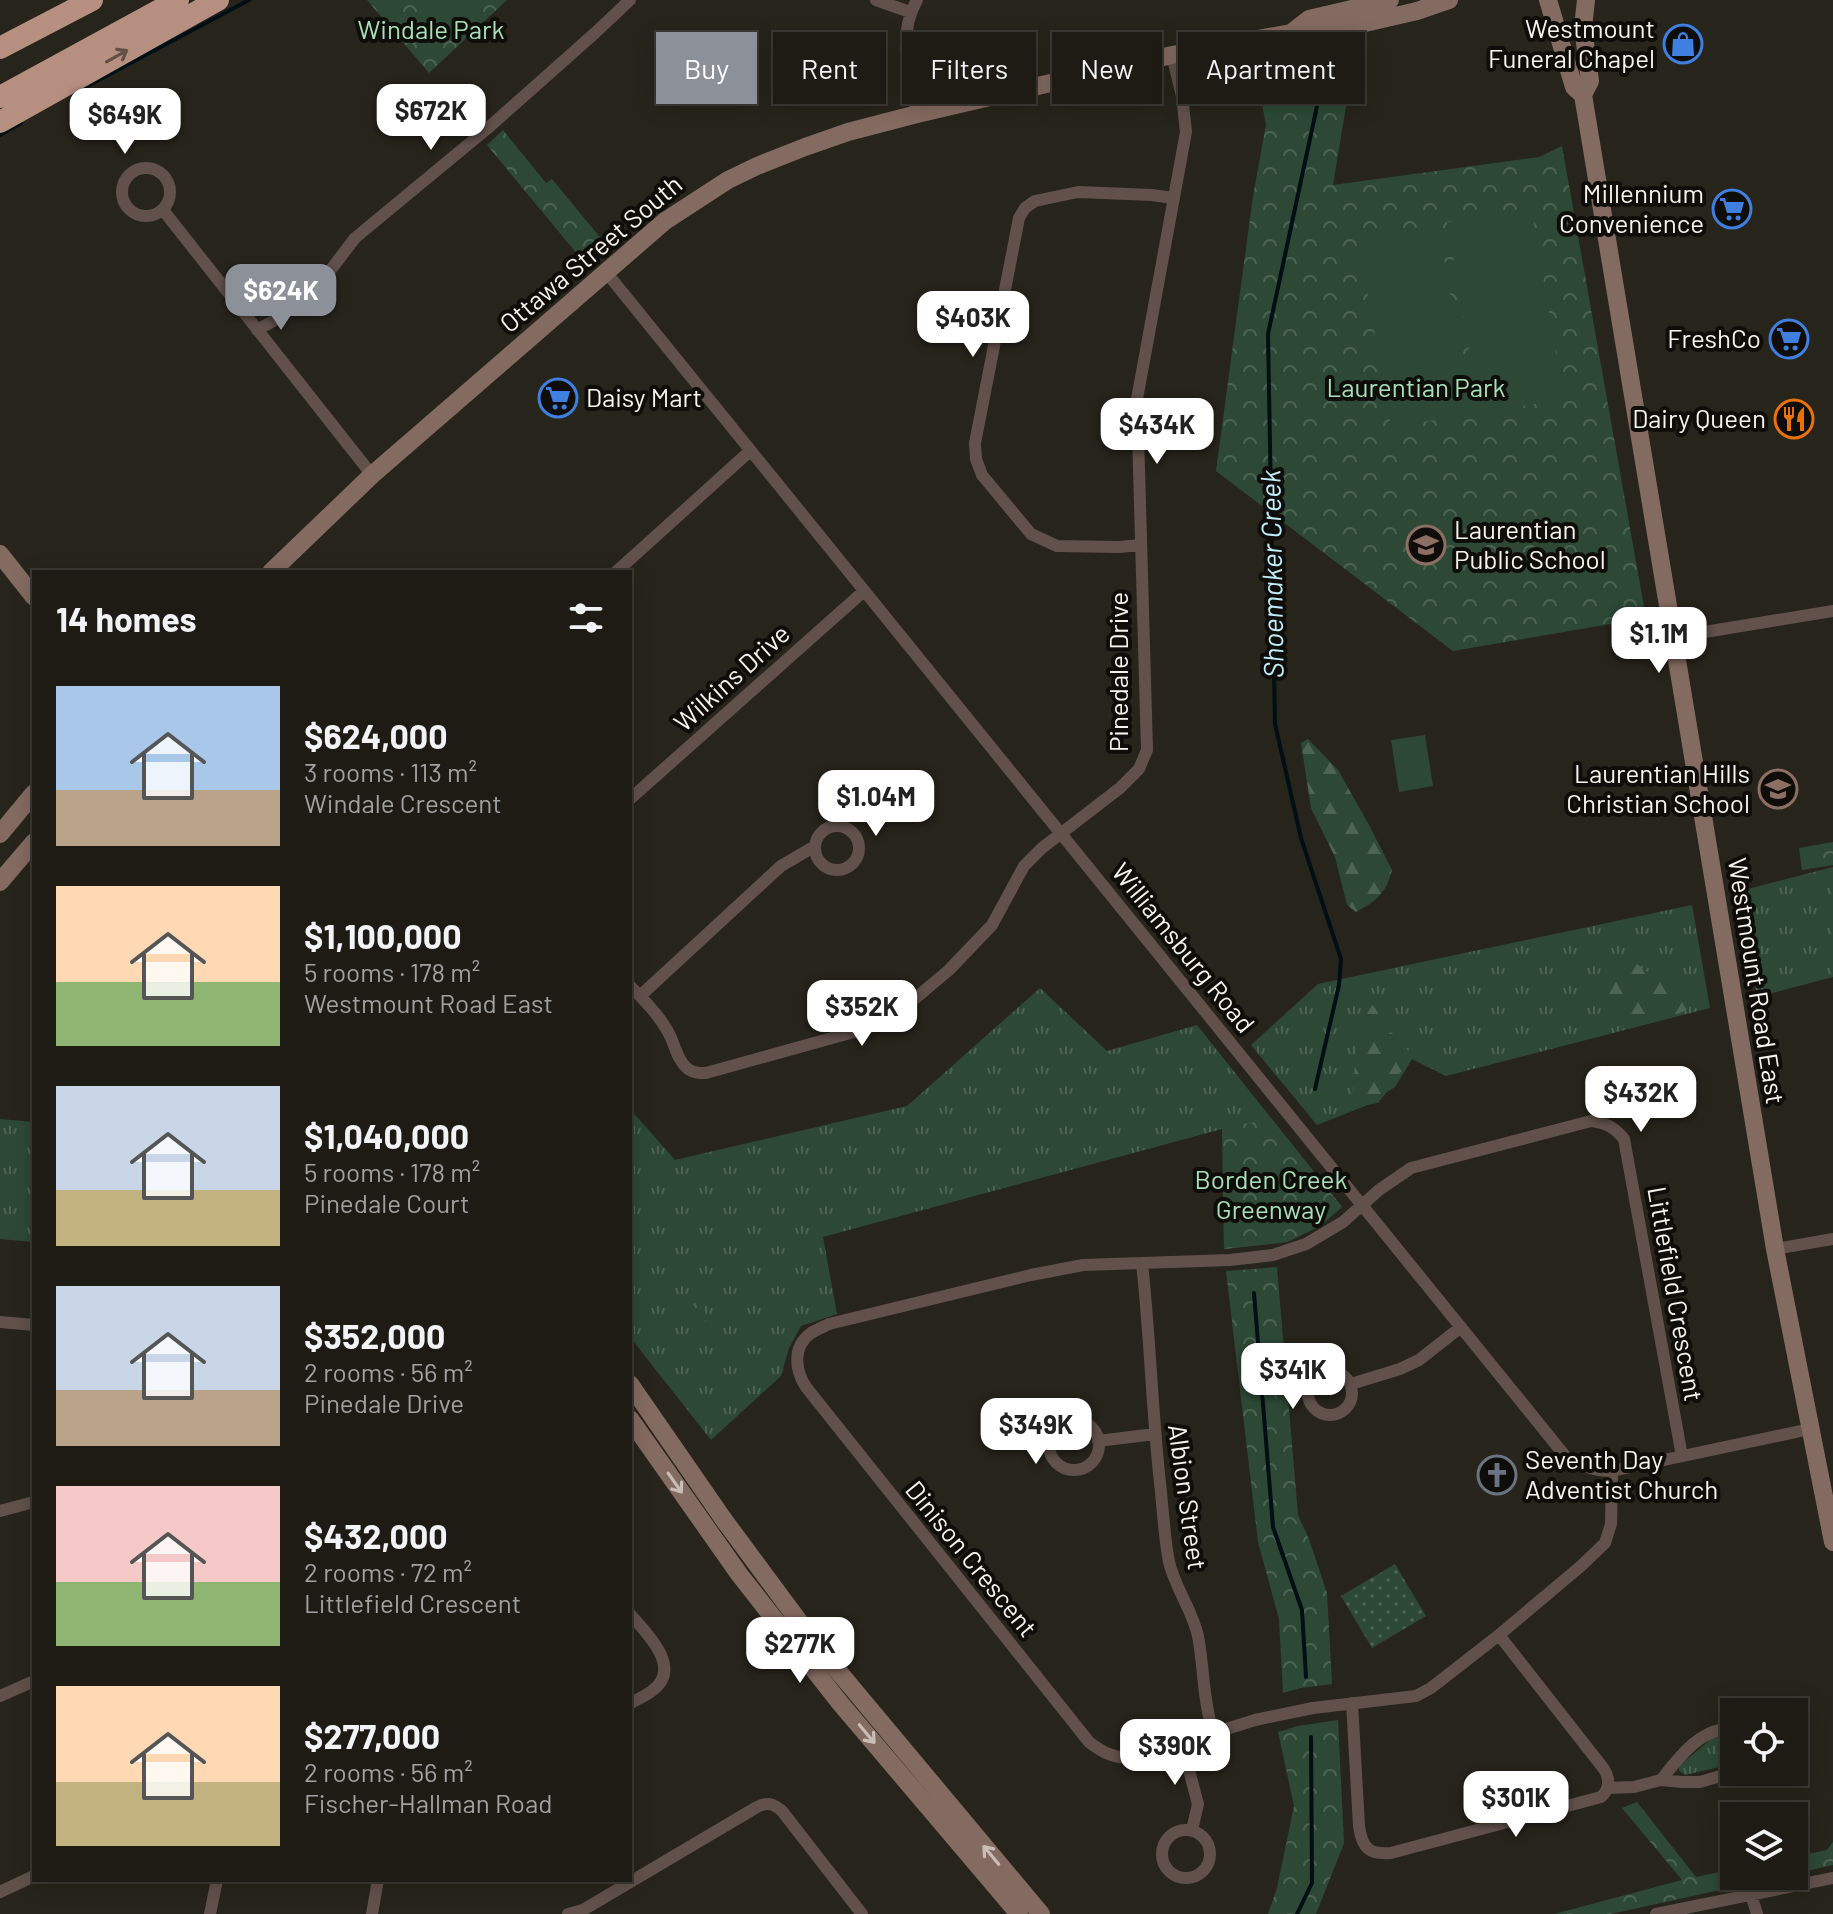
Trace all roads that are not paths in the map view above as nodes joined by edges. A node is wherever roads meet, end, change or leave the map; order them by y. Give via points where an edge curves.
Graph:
1 (92, 0) edge
2 (178, 0) edge
3 (218, 0) edge
4 (630, 0) edge
5 (876, 0) edge
6 (917, 0) edge
7 (1390, 0) edge
8 (1449, 0) edge
9 (1586, 0) edge
10 (1544, 3) edge
11 (910, 12) junction
12 (1292, 32) edge
13 (1326, 32) edge
14 (25, 35) junction
15 (0, 40) edge
16 (0, 48) edge
17 (1178, 54) edge
18 (1172, 55) junction
19 (1583, 95) junction
20 (0, 97) edge
21 (917, 114) junction
22 (0, 122) edge
23 (1173, 198) junction
24 (163, 210) junction
25 (606, 272) junction
26 (257, 330) junction
27 (750, 451) junction
28 (372, 475) junction
29 (1141, 545) junction
30 (0, 554) edge
31 (273, 570) edge
32 (618, 570) edge
33 (864, 591) junction
34 (32, 594) edge
35 (1833, 611) edge
36 (1674, 637) junction
37 (32, 795) edge
38 (632, 797) edge
39 (1062, 833) junction
40 (0, 834) edge
41 (32, 844) edge
42 (815, 846) dead end
43 (0, 882) edge
44 (635, 991) edge
45 (1362, 1206) junction
46 (1833, 1239) edge
47 (1775, 1249) junction
48 (1142, 1263) junction
49 (0, 1322) edge
50 (32, 1325) edge
51 (1461, 1327) junction
52 (1351, 1384) dead end
53 (632, 1387) edge
54 (632, 1422) edge
55 (1810, 1429) junction
56 (1155, 1434) junction
57 (1098, 1441) junction
58 (1682, 1456) junction
59 (1612, 1471) junction
60 (32, 1503) edge
61 (0, 1511) edge
62 (1833, 1542) edge
63 (632, 1616) edge
64 (1499, 1635) junction
65 (32, 1682) edge
66 (0, 1696) edge
67 (632, 1703) edge
68 (1352, 1703) junction
69 (1720, 1729) edge
70 (1213, 1732) junction
71 (1182, 1744) junction
72 (1720, 1776) edge
73 (1661, 1780) junction
74 (1608, 1788) junction
75 (1192, 1830) junction
76 (32, 1877) edge
77 (1833, 1878) edge
78 (632, 1879) edge
79 (217, 1882) edge
80 (378, 1882) edge
81 (628, 1882) edge
82 (0, 1892) edge
83 (1751, 1894) junction
84 (210, 1914) edge
85 (372, 1914) edge
86 (568, 1914) edge
87 (862, 1914) edge
88 (1019, 1914) edge
89 (1041, 1914) edge
90 (1656, 1914) edge
91 (1757, 1914) edge

1 - 14 highway
2 - 20 highway
22 -> 3 highway
4 - 26 street via 355,238 320,284
5 - 11 street
6 - 11 street
7 - 12 main road via 1309,19
8 - 13 main road
9 - 19 main road via 1583,27 1590,81
10 - 19 main road via 1574,87
11 - 21 street via 905,36
14 - 15 highway
14 - 16 highway
17 - 18 main road, Ottawa Street South
18 - 21 main road, Ottawa Street South
18 - 23 street, Pinedale Drive via 1186,132
19 - 36 main road, Westmount Road East
21 - 25 main road, Ottawa Street South via 805,147 728,180 665,221
23 - 29 street, Pinedale Drive via 1137,399
23 - 29 street via 1078,192 1025,208 975,443 982,475 1031,534 1057,546
24 - 24 street via 170,196 167,180 156,170 132,172 122,193 127,207 146,217
24 - 26 street
25 - 27 street, Williamsburg Road
25 - 28 main road, Ottawa Street South
26 - 28 street
27 - 32 street
27 - 33 street, Williamsburg Road
28 - 31 main road, Ottawa Street South
29 - 39 street, Pinedale Drive via 1147,750 1139,769 1120,788
30 - 34 main road
33 - 38 street, Wilkins Drive
33 - 39 street, Williamsburg Road
35 - 36 street
36 - 47 main road, Westmount Road East
37 - 40 main road
39 - 44 street, Pinedale Drive via 1024,866 992,925 974,946 899,1012 868,1028 695,1073 679,1060 669,1032
39 - 45 street, Williamsburg Road
41 - 43 main road
42 - 44 street via 781,866
45 - 48 street, Dinison Crescent via 1306,1244 1273,1255
45 - 51 street, Williamsburg Road
45 - 58 street, Littlefield Crescent via 1411,1168 1578,1123 1615,1128 1627,1152
46 - 47 street
47 - 55 main road, Westmount Road East
48 - 56 street, Albion Street
48 - 71 street, Dinison Crescent via 1083,1265 1031,1275 829,1324 803,1342 797,1365 806,1387 1089,1742 1120,1758
49 - 50 street
51 - 52 street via 1419,1360
51 - 59 street, Williamsburg Road via 1566,1457 1589,1469
89 -> 53 main road via 818,1647
54 -> 88 main road via 748,1586
55 - 58 street, Williamsburg Road
55 - 62 main road, Westmount Road East
56 - 57 street
56 - 70 street, Albion Street via 1170,1563 1197,1635
57 - 57 street via 1089,1425 1072,1420 1050,1436 1049,1451 1063,1467 1078,1469 1092,1461
58 - 59 street, Williamsburg Road
59 - 64 street, Dinison Crescent via 1613,1505 1605,1543
60 - 61 street
63 - 67 street via 659,1650 664,1667 660,1683
64 - 68 street, Dinison Crescent via 1416,1696
64 - 74 street via 1604,1769
65 - 66 street
68 - 70 street, Dinison Crescent
68 - 74 street via 1359,1826 1364,1845 1381,1854 1580,1804 1601,1797
69 - 73 street via 1697,1742
70 - 71 street, Dinison Crescent
71 - 75 street via 1198,1804
72 - 73 street via 1700,1782
73 - 74 street
75 - 75 street via 1169,1836 1162,1854 1168,1869 1182,1878 1198,1875 1211,1856 1206,1839
76 - 82 street
77 - 83 street
78 - 87 street via 757,1807 771,1804 782,1811
79 - 84 street
80 - 85 street
81 - 86 street
83 - 90 street
83 - 91 street

